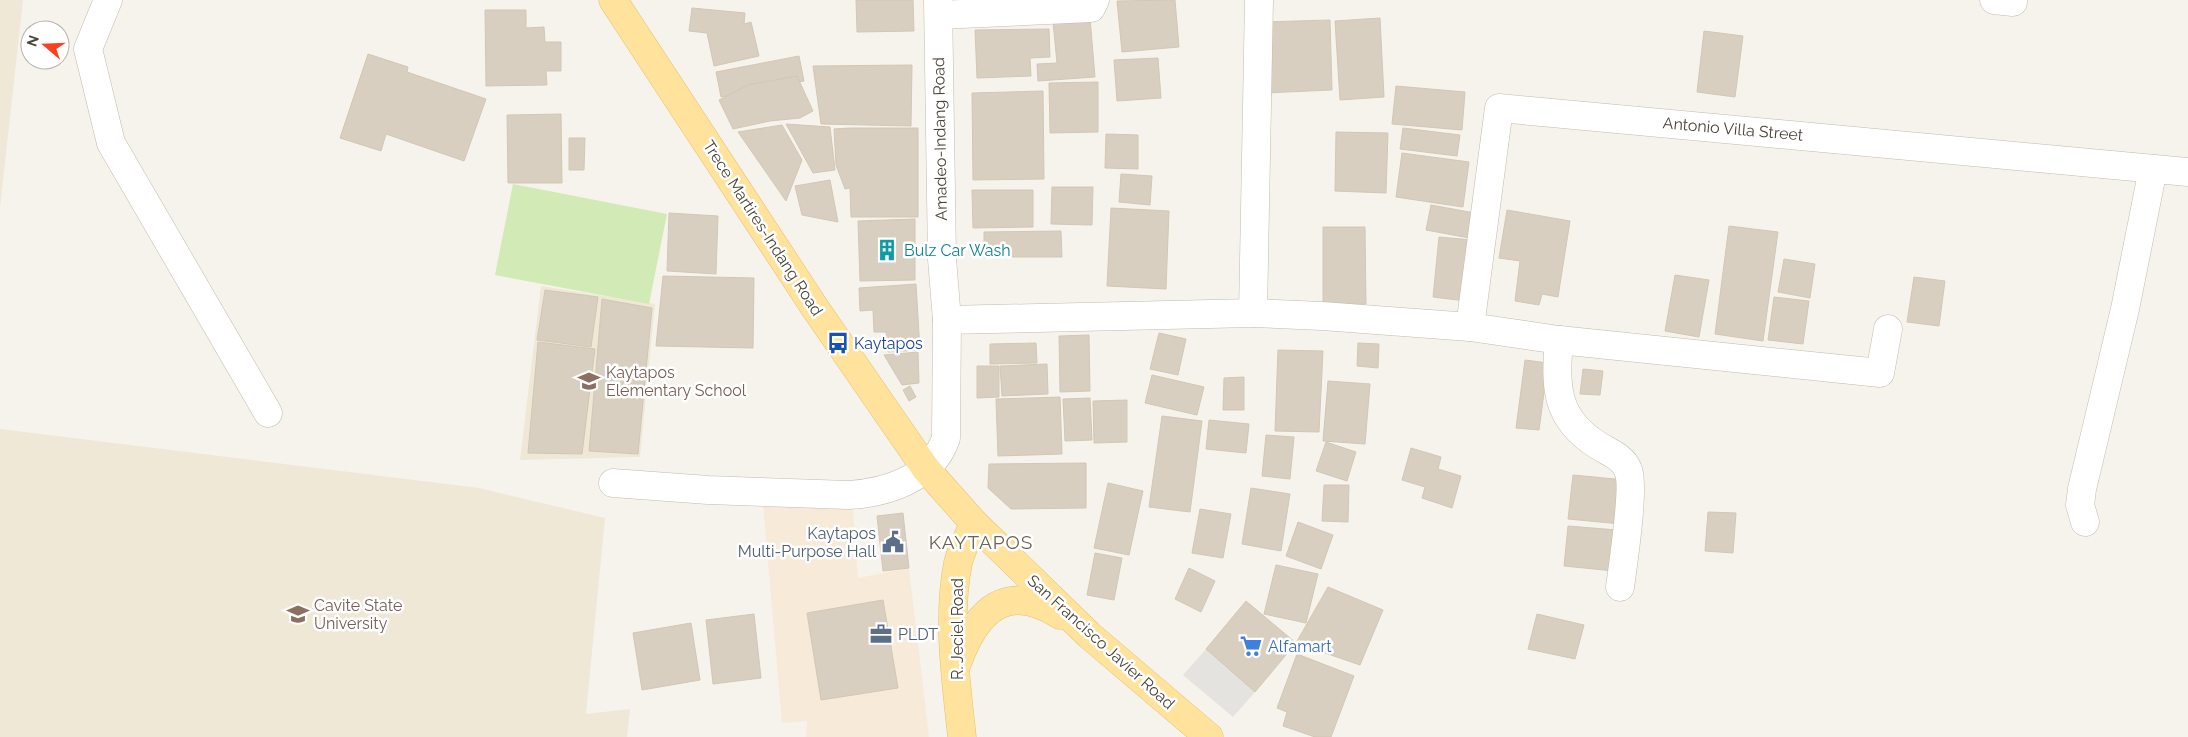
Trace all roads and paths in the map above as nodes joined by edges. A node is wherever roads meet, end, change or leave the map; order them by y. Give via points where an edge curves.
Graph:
1 (108, 0) edge
2 (613, 0) edge
3 (1096, 0) edge
4 (1259, 0) edge
5 (938, 8) edge
6 (2153, 169) junction
7 (2188, 172) edge
8 (1253, 313) junction
9 (947, 320) junction
10 (1470, 327) junction
11 (1888, 328) dead end
12 (1559, 340) junction
13 (268, 413) dead end
14 (926, 469) junction
15 (613, 482) dead end
16 (2085, 522) dead end
17 (974, 523) junction
18 (1620, 587) dead end
19 (1089, 634) junction
20 (955, 670) junction
21 (962, 737) edge
22 (1209, 737) edge

1 - 13 street via 88,49 111,143
2 - 14 main road, Trece Martires-Indang Road via 820,315
3 - 5 street via 1091,8
4 - 8 street
5 - 9 street, Amadeo-Indang Road via 942,259
6 - 7 street, Antonio Villa Street
6 - 10 street, Antonio Villa Street via 1499,108
6 - 16 street via 2125,309 2082,489 2080,505
8 - 9 street
8 - 10 street
9 - 14 street, Amadeo-Indang Road via 944,445
10 - 12 street
11 - 12 street via 1880,373
12 - 18 street via 1556,373 1563,409 1586,438 1624,462 1629,472
14 - 15 street via 885,490 848,495 708,490
14 - 17 main road, Trece Martires-Indang Road
17 - 19 main road, San Francisco Javier Road
17 - 20 main road, R. Jeciel Road via 958,562 954,601
19 - 20 main road via 1047,607 1012,600 984,614 976,623
19 - 22 main road, San Francisco Javier Road
20 - 21 main road, R. Jeciel Road

